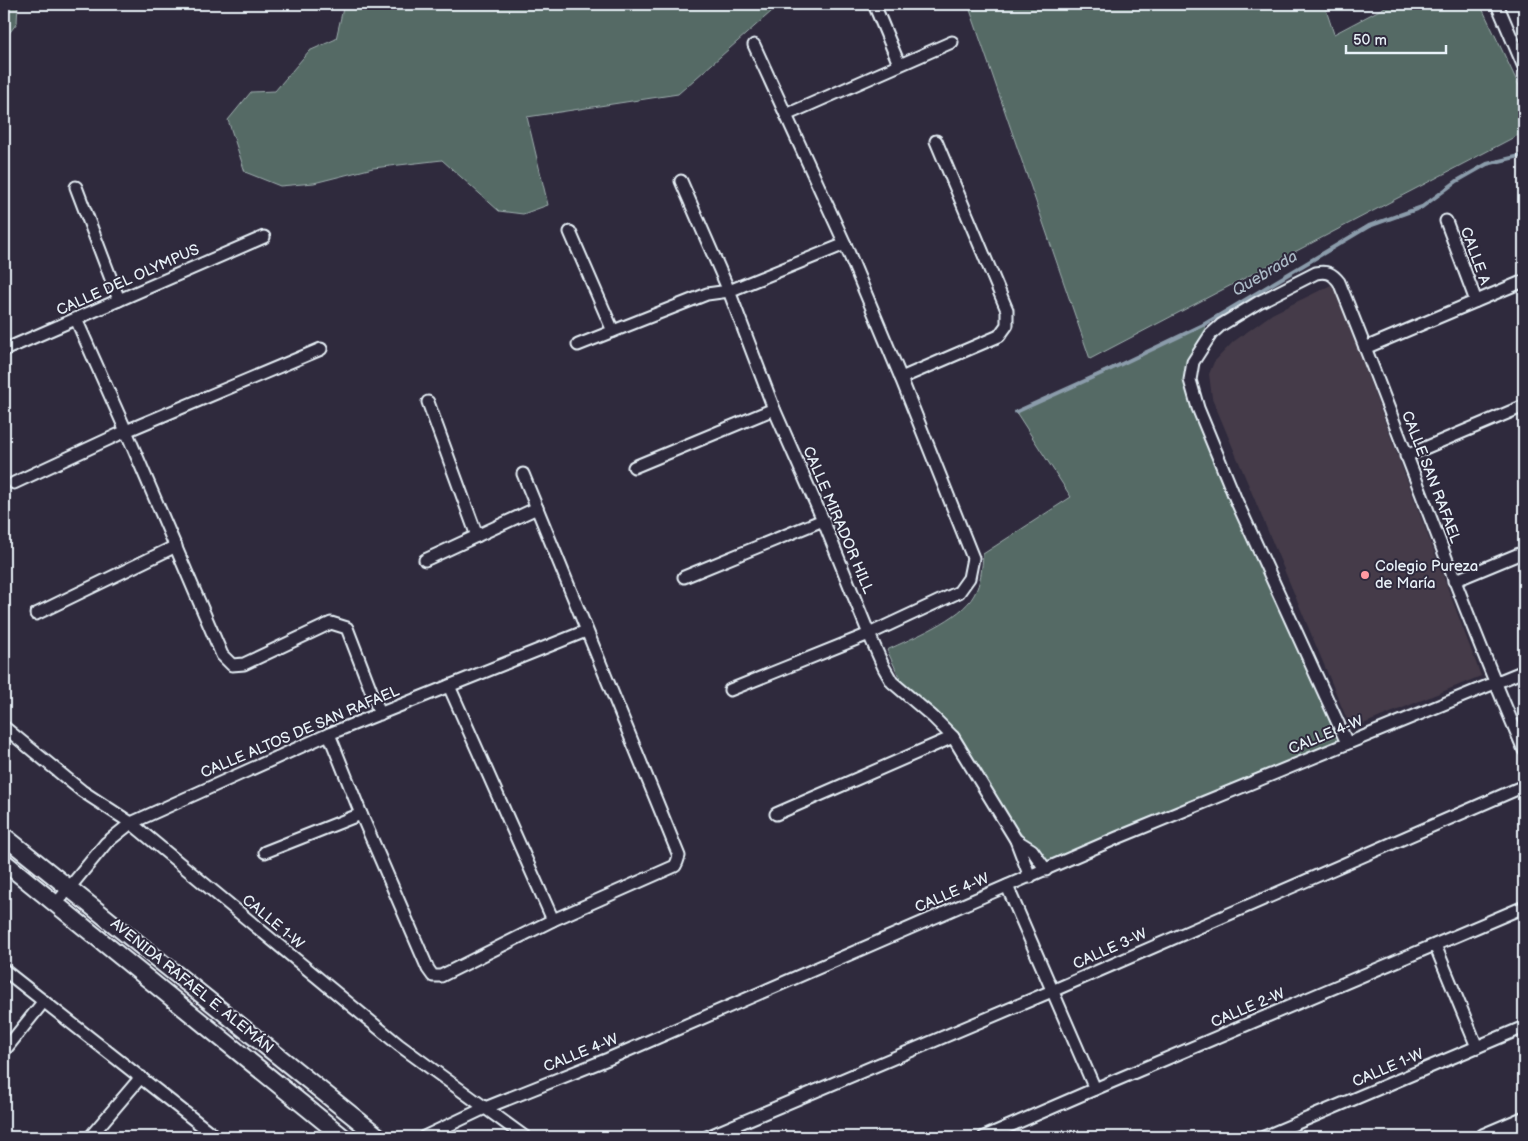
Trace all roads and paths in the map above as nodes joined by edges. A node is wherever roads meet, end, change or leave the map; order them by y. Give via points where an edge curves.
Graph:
1 (874, 4) edge
2 (1497, 4) edge
3 (952, 42) dead end
4 (754, 45) dead end
5 (899, 64) junction
6 (1524, 68) edge
7 (786, 115) junction
8 (936, 141) dead end
9 (681, 181) dead end
10 (76, 187) dead end
11 (1446, 221) dead end
12 (570, 232) dead end
13 (264, 237) dead end
14 (845, 244) junction
15 (1524, 281) edge
16 (729, 291) junction
17 (119, 300) junction
18 (1476, 301) junction
19 (76, 319) junction
20 (613, 331) junction
21 (578, 345) dead end
22 (1366, 348) junction
23 (321, 349) dead end
24 (4, 350) edge
25 (901, 378) junction
26 (428, 402) dead end
27 (1524, 406) edge
28 (774, 409) junction
29 (126, 431) junction
30 (1406, 456) junction
31 (634, 467) dead end
32 (522, 474) dead end
33 (14, 483) dead end
34 (537, 508) junction
35 (824, 520) junction
36 (477, 536) junction
37 (176, 546) junction
38 (1524, 552) edge
39 (425, 560) dead end
40 (684, 577) dead end
41 (1454, 581) junction
42 (36, 614) dead end
43 (586, 631) junction
44 (868, 634) junction
45 (1524, 671) edge
46 (1495, 683) junction
47 (449, 686) junction
48 (730, 690) dead end
49 (380, 714) junction
50 (4, 727) edge
51 (329, 734) junction
52 (952, 737) junction
53 (1347, 743) junction
54 (1524, 750) edge
55 (1524, 786) edge
56 (361, 814) junction
57 (776, 814) dead end
58 (131, 823) junction
59 (4, 836) edge
60 (1016, 840) junction
61 (265, 852) dead end
62 (4, 862) edge
63 (1046, 870) junction
64 (1030, 877) junction
65 (1006, 886) junction
66 (70, 888) junction
67 (56, 904) junction
68 (1524, 907) edge
69 (553, 920) junction
70 (1435, 945) junction
71 (4, 970) edge
72 (1052, 991) junction
73 (44, 1001) junction
74 (1524, 1027) edge
75 (1477, 1047) junction
76 (4, 1051) edge
77 (141, 1077) junction
78 (1095, 1088) junction
79 (485, 1108) junction
80 (1524, 1120) edge
81 (90, 1137) edge
82 (216, 1137) edge
83 (343, 1137) edge
84 (379, 1137) edge
85 (424, 1137) edge
86 (525, 1137) edge
87 (707, 1137) edge
88 (984, 1137) edge
89 (1264, 1137) edge
90 (1484, 1137) edge

1 - 5 street
2 - 6 street
3 - 5 street
4 - 7 street
5 - 7 street
7 - 14 street
8 - 25 street via 1007,310 1007,325 999,336
9 - 16 street, CALLE MIRADOR HILL
10 - 17 street
11 - 18 street, CALLE A
12 - 20 street
13 - 17 street, CALLE DEL OLYMPUS
14 - 16 street
14 - 25 street
15 - 18 street
16 - 20 street via 707,294
16 - 28 street, CALLE MIRADOR HILL
17 - 19 street, CALLE DEL OLYMPUS
18 - 22 street
19 - 24 street, CALLE DEL OLYMPUS
19 - 29 street
20 - 21 street
22 - 30 street, CALLE SAN RAFAEL
22 - 53 street, CALLE SAN RAFAEL via 1338,282 1330,273 1316,273 1220,325 1193,362 1190,380 1198,408 1236,500
23 - 29 street
25 - 44 street via 973,558 969,578 959,592
26 - 36 street
27 - 30 street
28 - 31 street
28 - 35 street, CALLE MIRADOR HILL
29 - 33 street
29 - 37 street
30 - 41 street, CALLE SAN RAFAEL
32 - 34 street
34 - 36 street
34 - 43 street
35 - 40 street
35 - 44 street, CALLE MIRADOR HILL
36 - 39 street
37 - 42 street
37 - 49 street via 222,655 232,665 244,664 331,622 339,624 347,628
38 - 41 street
41 - 46 street, CALLE SAN RAFAEL
43 - 47 street, CALLE ALTOS DE SAN RAFAEL
43 - 69 street via 678,862
44 - 48 street
44 - 52 street, CALLE MIRADOR HILL via 892,682
45 - 46 street, CALLE 4-W
46 - 53 street, CALLE 4-W
46 - 54 street, CALLE SAN RAFAEL
47 - 49 street, CALLE ALTOS DE SAN RAFAEL
47 - 69 street
49 - 51 street, CALLE ALTOS DE SAN RAFAEL
50 - 58 street, CALLE 1-W via 82,791
51 - 56 street
51 - 58 street, CALLE ALTOS DE SAN RAFAEL
52 - 57 street
52 - 60 street, CALLE MIRADOR HILL
53 - 63 street, CALLE 4-W
55 - 72 street, CALLE 3-W
56 - 61 street
56 - 69 street via 433,976 441,976
58 - 66 street, CALLE ALTOS DE SAN RAFAEL via 106,843
58 - 79 street, CALLE 1-W via 367,1019
59 - 66 main road, AVENIDA RAFAEL E. ALEMÁN
60 - 63 street, CALLE MIRADOR HILL via 1032,850
60 - 64 street, CALLE MIRADOR HILL
62 - 67 main road, AVENIDA RAFAEL E. ALEMÁN
63 - 64 street, CALLE 4-W
64 - 65 street, CALLE 4-W
65 - 72 street
65 - 79 street, CALLE 4-W via 608,1059
66 - 67 street, CALLE ALTOS DE SAN RAFAEL
66 - 84 main road, AVENIDA RAFAEL E. ALEMÁN
67 - 83 main road, AVENIDA RAFAEL E. ALEMÁN
68 - 70 street, CALLE 2-W
70 - 75 street
70 - 78 street, CALLE 2-W
71 - 73 street
72 - 78 street
72 - 87 street, CALLE 3-W
73 - 76 street
73 - 77 street
74 - 75 street, CALLE 1-W
75 - 89 street, CALLE 1-W
77 - 81 street
77 - 82 street
78 - 88 street, CALLE 2-W
79 - 85 street, CALLE 4-W
79 - 86 street, CALLE 1-W
80 - 90 main road

